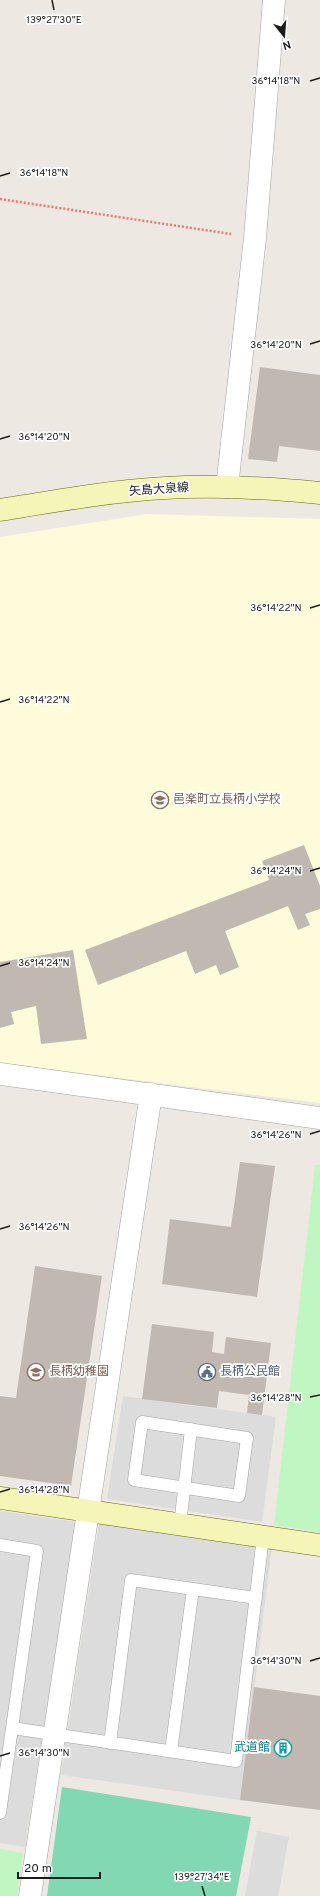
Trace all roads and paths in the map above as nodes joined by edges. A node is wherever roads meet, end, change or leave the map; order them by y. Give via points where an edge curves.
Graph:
1 (274, 0) edge
2 (0, 199) edge
3 (255, 238) junction
4 (226, 486) junction
5 (320, 493) edge
6 (0, 510) edge
7 (0, 1074) edge
8 (151, 1094) junction
9 (320, 1118) edge
10 (191, 1429) junction
11 (184, 1488) junction
12 (0, 1498) edge
13 (89, 1511) junction
14 (180, 1525) junction
15 (263, 1537) junction
16 (0, 1545) edge
17 (320, 1545) edge
18 (193, 1589) junction
19 (256, 1598) junction
20 (12, 1728) junction
21 (55, 1734) junction
22 (110, 1743) junction
23 (171, 1751) junction
24 (0, 1813) edge
25 (30, 1896) edge

1 - 3 street
2 - 3 path
3 - 4 street
4 - 5 street, 矢島大泉線
4 - 6 street, 矢島大泉線 via 98,494
7 - 8 street
8 - 9 street
8 - 13 street
10 - 11 lane
10 - 11 lane via 142,1422 134,1480
10 - 11 lane via 247,1438 239,1496
11 - 14 lane
12 - 13 street
13 - 14 street
13 - 21 street
14 - 15 street
15 - 17 street
15 - 19 lane
16 - 20 lane via 37,1551
18 - 19 lane
18 - 22 lane via 131,1580
18 - 23 lane
19 - 23 lane via 236,1761
20 - 21 lane
20 - 24 lane
21 - 22 lane
21 - 25 street
22 - 23 lane

